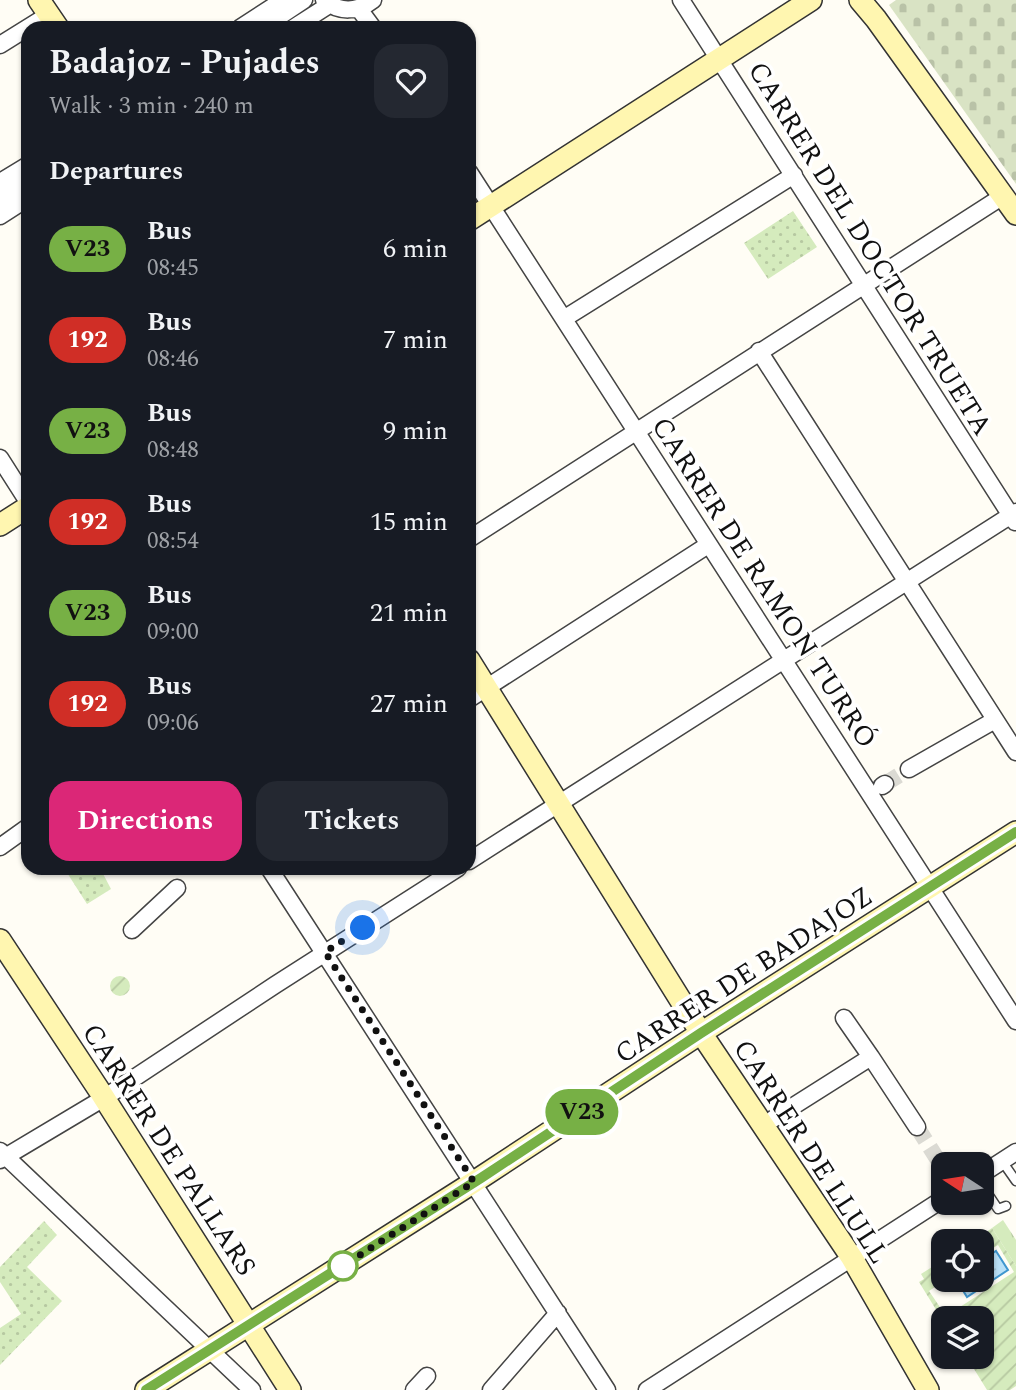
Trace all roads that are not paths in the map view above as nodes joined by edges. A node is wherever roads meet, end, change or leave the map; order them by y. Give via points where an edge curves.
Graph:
1 (283, 0) edge
2 (304, 0) edge
3 (681, 0) edge
4 (811, 0) edge
5 (327, 2) edge
6 (366, 4) edge
7 (870, 5) edge
8 (251, 21) edge
9 (272, 21) edge
10 (302, 21) edge
11 (371, 21) edge
12 (21, 31) edge
13 (0, 45) edge
14 (720, 60) junction
15 (21, 169) edge
16 (793, 175) junction
17 (0, 182) edge
18 (476, 182) edge
19 (21, 186) edge
20 (1003, 196) junction
21 (0, 199) edge
22 (21, 202) edge
23 (491, 205) junction
24 (1016, 214) edge
25 (476, 215) edge
26 (0, 216) edge
27 (862, 286) junction
28 (565, 318) junction
29 (759, 351) junction
30 (636, 431) junction
31 (0, 458) edge
32 (21, 492) edge
33 (21, 509) edge
34 (1014, 517) edge
35 (0, 525) edge
36 (476, 534) edge
37 (708, 545) junction
38 (907, 581) junction
39 (784, 660) junction
40 (478, 693) edge
41 (995, 720) junction
42 (1016, 752) edge
43 (909, 769) tunnel mouth
44 (558, 804) junction
45 (21, 832) edge
46 (1016, 832) edge
47 (0, 847) edge
48 (476, 857) edge
49 (275, 875) edge
50 (447, 875) edge
51 (930, 886) junction
52 (177, 888) dead end
53 (132, 930) dead end
54 (0, 940) edge
55 (325, 952) junction
56 (844, 1018) dead end
57 (1016, 1021) edge
58 (701, 1033) junction
59 (871, 1057) junction
60 (104, 1098) junction
61 (773, 1119) dead end
62 (917, 1127) tunnel mouth
63 (2, 1156) edge
64 (1009, 1157) edge
65 (994, 1166) edge
66 (1016, 1181) edge
67 (474, 1182) junction
68 (994, 1204) edge
69 (931, 1207) edge
70 (998, 1210) dead end
71 (852, 1258) junction
72 (558, 1313) junction
73 (250, 1325) junction
74 (208, 1349) junction
75 (427, 1376) dead end
76 (146, 1390) edge
77 (253, 1390) edge
78 (290, 1390) edge
79 (414, 1390) edge
80 (491, 1390) edge
81 (607, 1390) edge
82 (647, 1390) edge
83 (928, 1390) edge

1 - 8 street
2 - 9 street
3 - 14 street, CARRER DEL DOCTOR TRUETA
4 - 14 street
5 - 6 street via 346,10
5 - 10 street
6 - 11 street
7 - 20 street
12 - 13 street
14 - 16 street, CARRER DEL DOCTOR TRUETA
14 - 23 street
15 - 17 street
16 - 27 street, CARRER DEL DOCTOR TRUETA
16 - 28 street
18 - 23 street, CARRER DE RAMON TURRÓ
19 - 21 street
20 - 24 street
20 - 27 street
22 - 26 street
23 - 25 street
23 - 28 street, CARRER DE RAMON TURRÓ
27 - 29 street
27 - 34 street, CARRER DEL DOCTOR TRUETA
28 - 30 street, CARRER DE RAMON TURRÓ
29 - 30 street
29 - 38 street
30 - 36 street
30 - 37 street, CARRER DE RAMON TURRÓ
31 - 32 street
33 - 35 street
34 - 38 street
37 - 39 street, CARRER DE RAMON TURRÓ
37 - 40 street
38 - 39 street
38 - 41 street
39 - 44 street
39 - 51 street, CARRER DE RAMON TURRÓ
40 - 44 street, CARRER DE LLULL
41 - 42 street
41 - 43 street
44 - 48 street
44 - 58 street, CARRER DE LLULL
45 - 47 street
46 - 51 street, CARRER DE BADAJOZ
49 - 55 street
50 - 55 street
51 - 57 street, CARRER DE RAMON TURRÓ
51 - 58 street, CARRER DE BADAJOZ
52 - 53 street
54 - 60 street, CARRER DE PALLARS
55 - 60 street
55 - 67 street
56 - 59 street
58 - 67 street, CARRER DE BADAJOZ
58 - 71 street, CARRER DE LLULL
59 - 61 street
59 - 62 street
60 - 63 street
60 - 73 street, CARRER DE PALLARS
63 - 74 street
64 - 65 street
64 - 66 lane
67 - 72 street
67 - 73 street, CARRER DE BADAJOZ
68 - 70 lane
69 - 71 street
71 - 82 street
71 - 83 street, CARRER DE LLULL
72 - 80 street
72 - 81 street
73 - 74 street, CARRER DE BADAJOZ
73 - 78 street, CARRER DE PALLARS
74 - 76 street, CARRER DE BADAJOZ
74 - 77 street
75 - 79 street

